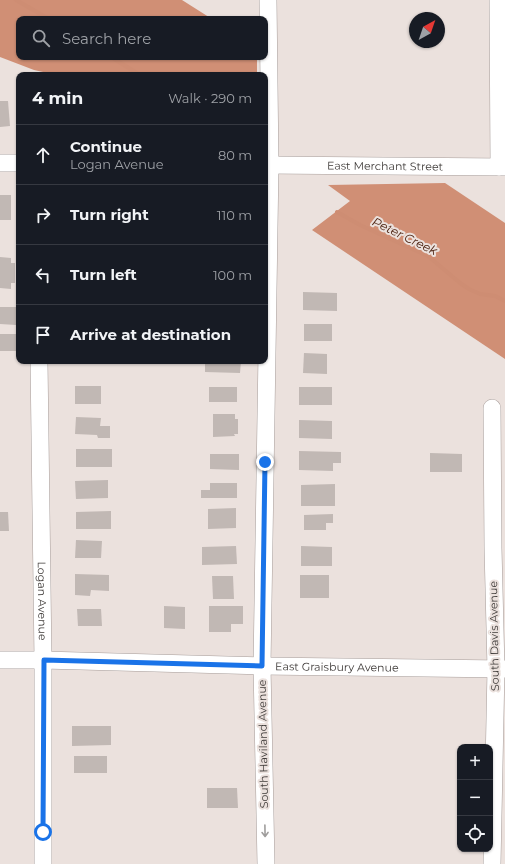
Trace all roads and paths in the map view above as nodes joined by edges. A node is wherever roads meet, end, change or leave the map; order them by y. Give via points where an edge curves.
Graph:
1 (268, 0) edge
2 (498, 0) edge
3 (0, 163) edge
4 (16, 163) edge
5 (268, 165) edge
6 (502, 167) edge
7 (39, 364) edge
8 (266, 364) edge
9 (492, 408) dead end
10 (0, 660) edge
11 (44, 660) junction
12 (262, 666) junction
13 (500, 669) edge
14 (43, 864) edge
15 (266, 864) edge
16 (492, 864) edge

1 - 5 street, South Haviland Avenue
2 - 6 street
3 - 4 street
5 - 6 street, East Merchant Street
7 - 11 street, Logan Avenue
8 - 12 street, South Haviland Avenue
9 - 13 street, South Davis Avenue via 493,548
10 - 11 street, East Graisbury Avenue
11 - 12 street, East Graisbury Avenue
11 - 14 street, Logan Avenue
12 - 13 street, East Graisbury Avenue
12 -> 15 street, South Haviland Avenue
13 - 16 street, South Davis Avenue

